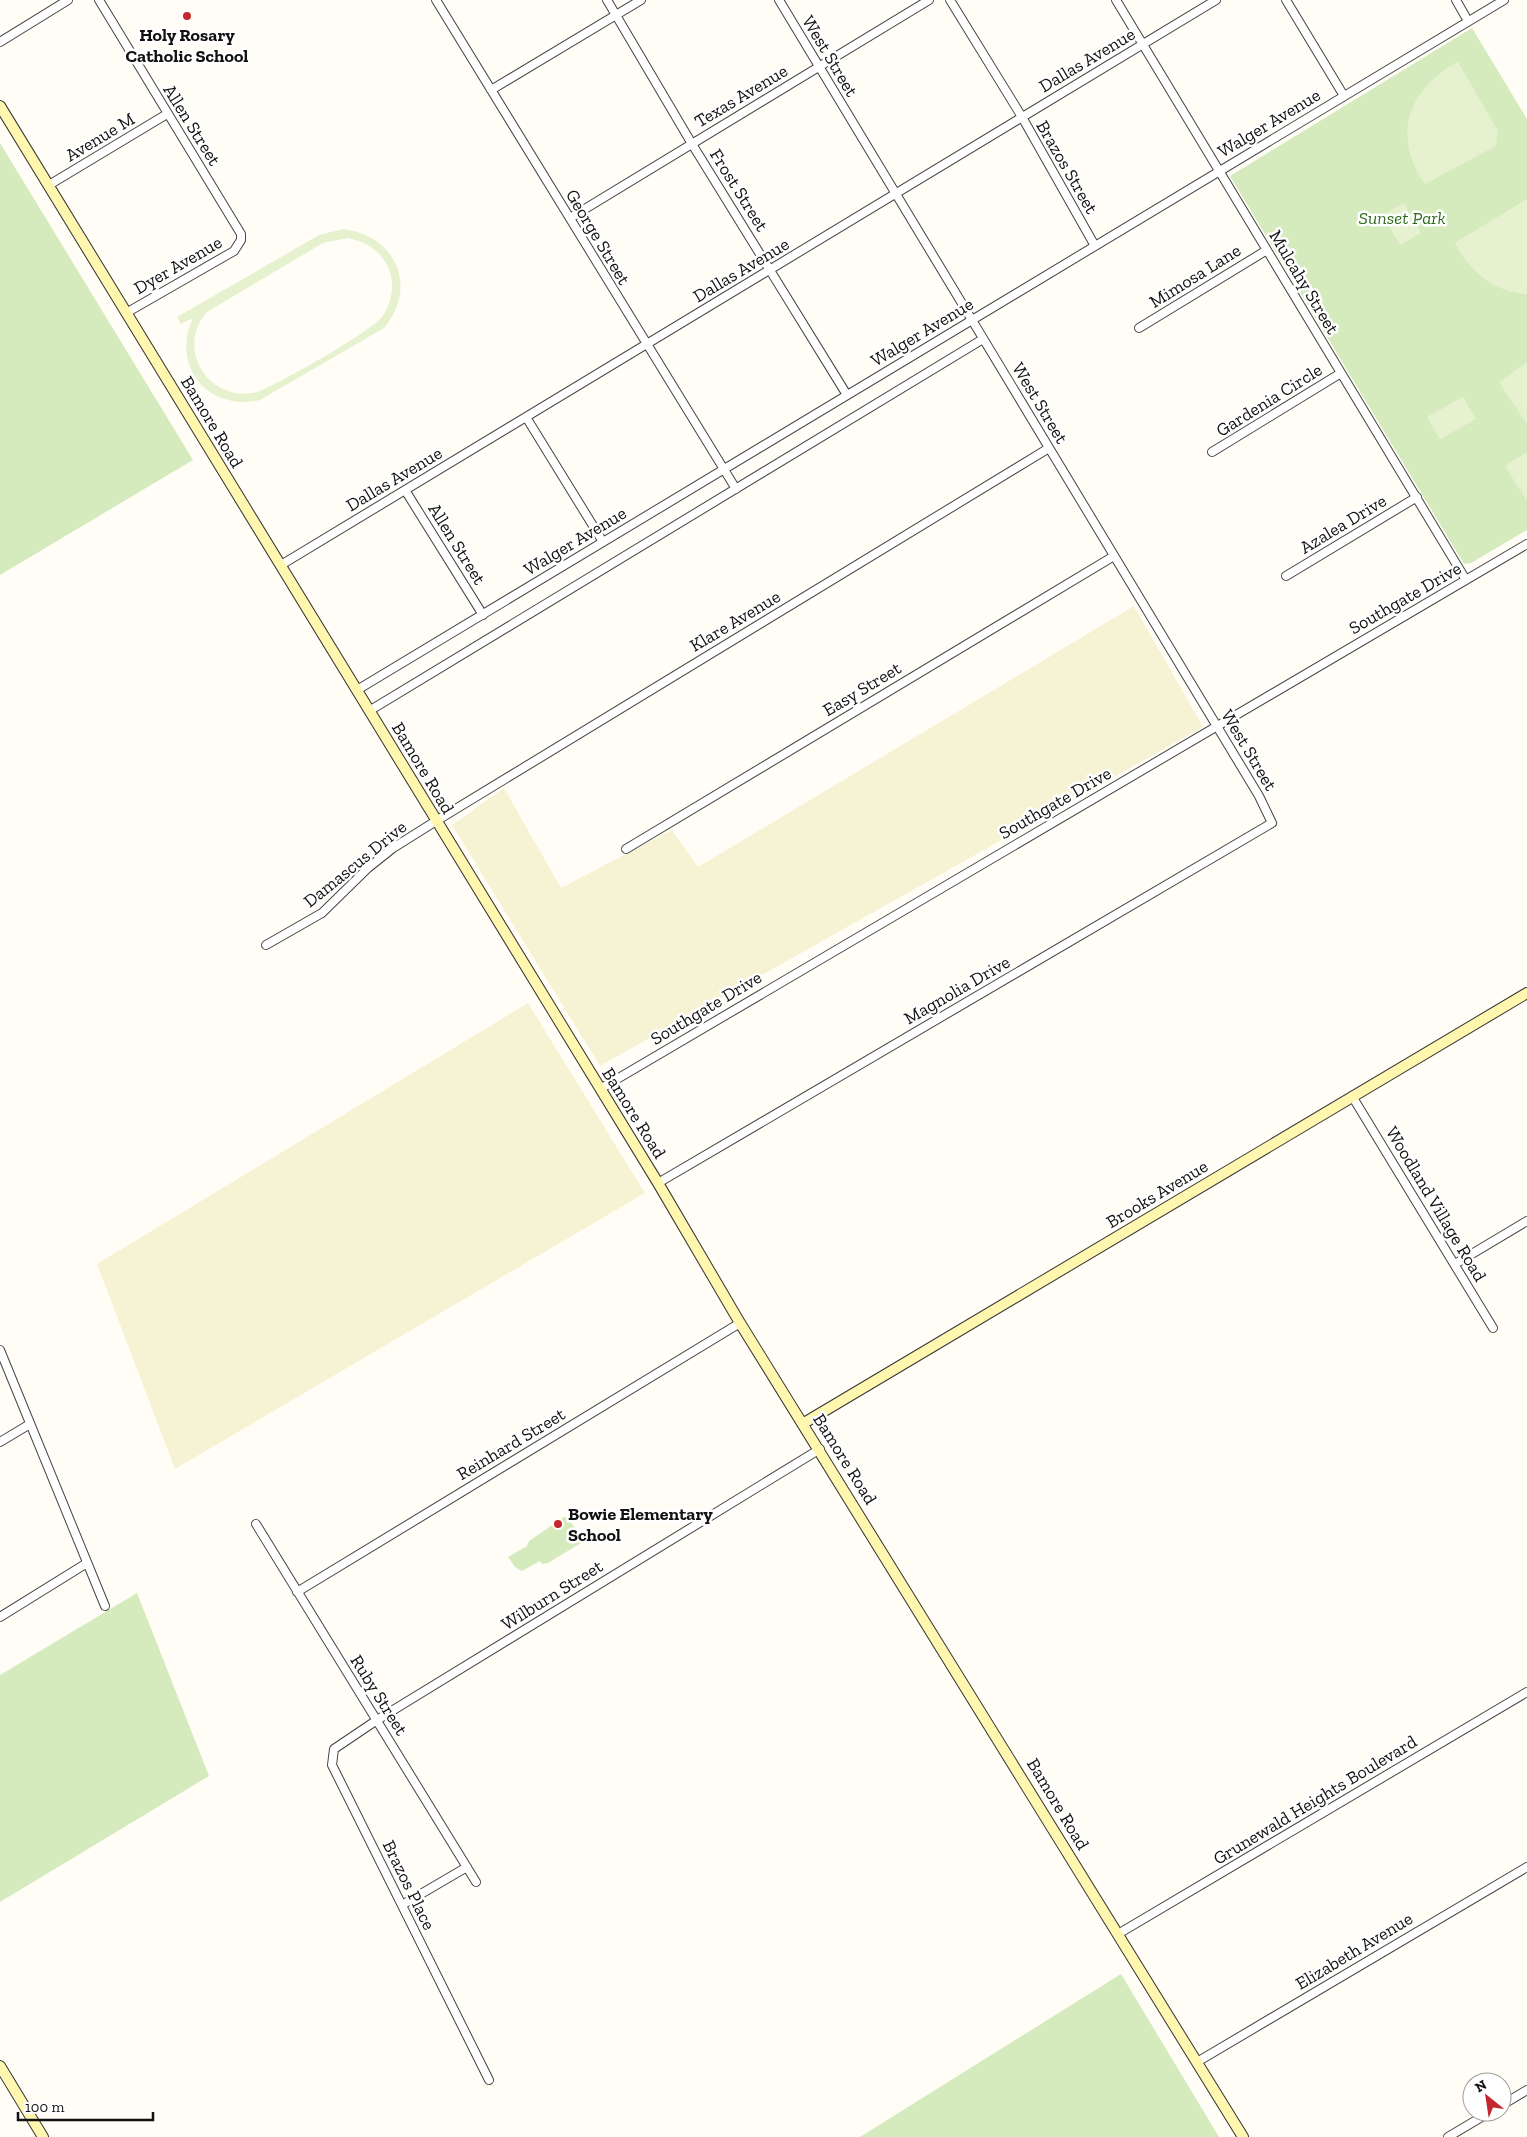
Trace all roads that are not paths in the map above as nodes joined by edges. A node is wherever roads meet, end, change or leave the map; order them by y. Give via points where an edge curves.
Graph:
1 (68, 0) edge
2 (99, 0) edge
3 (436, 0) edge
4 (607, 0) edge
5 (641, 0) edge
6 (779, 0) edge
7 (929, 0) edge
8 (950, 0) edge
9 (1116, 0) edge
10 (1216, 0) edge
11 (1286, 0) edge
12 (1456, 0) edge
13 (1504, 0) edge
14 (616, 15) junction
15 (1468, 21) junction
16 (0, 42) edge
17 (1142, 44) junction
18 (819, 67) junction
19 (491, 90) junction
20 (1344, 96) junction
21 (0, 106) edge
22 (167, 114) junction
23 (1022, 117) junction
24 (692, 144) junction
25 (1220, 171) junction
26 (49, 185) junction
27 (896, 194) junction
28 (570, 218) junction
29 (241, 240) joint
30 (1095, 246) junction
31 (1266, 250) junction
32 (770, 270) junction
33 (126, 313) junction
34 (972, 320) junction
35 (1139, 328) dead end
36 (983, 339) junction
37 (646, 345) junction
38 (1341, 373) junction
39 (847, 395) junction
40 (526, 418) junction
41 (1049, 448) junction
42 (1212, 452) dead end
43 (724, 470) junction
44 (736, 489) junction
45 (405, 490) junction
46 (1416, 498) junction
47 (603, 542) junction
48 (1527, 544) edge
49 (1114, 556) junction
50 (281, 566) junction
51 (1286, 576) dead end
52 (1466, 580) junction
53 (483, 614) junction
54 (357, 690) junction
55 (369, 711) junction
56 (1217, 725) junction
57 (436, 820) junction
58 (1272, 823) joint
59 (626, 849) dead end
60 (266, 944) dead end
61 (1527, 994) edge
62 (600, 1089) junction
63 (1352, 1096) junction
64 (658, 1183) junction
65 (1527, 1221) edge
66 (1454, 1264) junction
67 (740, 1323) junction
68 (1493, 1328) dead end
69 (0, 1350) edge
70 (804, 1423) junction
71 (30, 1424) junction
72 (0, 1442) edge
73 (820, 1449) junction
74 (256, 1524) dead end
75 (87, 1563) junction
76 (297, 1592) junction
77 (105, 1606) dead end
78 (0, 1617) edge
79 (1527, 1692) edge
80 (377, 1720) junction
81 (467, 1867) junction
82 (1527, 1867) edge
83 (476, 1882) dead end
84 (402, 1905) junction
85 (1118, 1934) junction
86 (1197, 2062) junction
87 (0, 2066) edge
88 (489, 2080) dead end
89 (1527, 2090) edge
90 (1512, 2099) edge
91 (1473, 2122) edge
92 (43, 2137) edge
93 (1243, 2137) edge
94 (1448, 2137) edge

1 - 16 street
2 - 22 street, Allen Street
3 - 19 street, George Street
4 - 14 street, Frost Street
5 - 14 street
6 - 18 street, West Street
7 - 18 street, Texas Avenue
8 - 23 street, Brazos Street
9 - 17 street, Mulcahy Street
10 - 17 street, Dallas Avenue
11 - 20 street
12 - 15 street
13 - 15 street, Walger Avenue
14 - 19 street
14 - 24 street, Frost Street
15 - 20 street, Walger Avenue
17 - 23 street, Dallas Avenue
17 - 25 street, Mulcahy Street
18 - 24 street, Texas Avenue
18 - 27 street, West Street
19 - 28 street, George Street
20 - 25 street, Walger Avenue
21 - 26 street, Bamore Road
22 - 26 street, Avenue M
22 - 29 street, Allen Street via 238,226
23 - 27 street, Dallas Avenue
23 - 30 street, Brazos Street
24 - 28 street, Texas Avenue
24 - 32 street, Frost Street
25 - 30 street, Walger Avenue
25 - 31 street, Mulcahy Street
26 - 33 street, Bamore Road
27 - 32 street, Dallas Avenue
27 - 34 street, West Street
28 - 37 street, George Street
29 - 33 street, Dyer Avenue via 234,251
30 - 34 street, Walger Avenue
31 - 35 street, Mimosa Lane
31 - 38 street, Mulcahy Street
32 - 37 street, Dallas Avenue
32 - 39 street, Frost Street
33 - 50 street, Bamore Road
34 - 36 street, West Street
34 - 39 street, Walger Avenue
36 - 41 street, West Street
36 - 44 street
37 - 40 street, Dallas Avenue
37 - 43 street, George Street
38 - 42 street, Gardenia Circle
38 - 46 street, Mulcahy Street
39 - 43 street, Walger Avenue
40 - 45 street, Dallas Avenue
40 - 47 street
41 - 49 street, West Street
41 - 57 street, Klare Avenue
43 - 44 street, George Street
43 - 47 street, Walger Avenue
44 - 55 street
45 - 50 street, Dallas Avenue
45 - 53 street, Allen Street
46 - 51 street, Azalea Drive
46 - 52 street, Mulcahy Street
47 - 53 street, Walger Avenue
48 - 52 street, Southgate Drive
49 - 56 street, West Street
49 - 59 street, Easy Street
50 - 54 street, Bamore Road
52 - 56 street, Southgate Drive
53 - 54 street, Walger Avenue
54 - 55 street, Bamore Road
55 - 57 street, Bamore Road
56 - 58 street, West Street
56 - 62 street, Southgate Drive
57 - 60 street, Damascus Drive via 368,868 322,913
57 - 62 street, Bamore Road
58 - 64 street, Magnolia Drive
61 - 63 street, Brooks Avenue
62 - 64 street, Bamore Road
63 - 66 street, Woodland Village Road
63 - 70 street, Brooks Avenue
64 - 67 street, Bamore Road
65 - 66 street
66 - 68 street, Woodland Village Road
67 - 70 street, Bamore Road
67 - 76 street, Reinhard Street
69 - 71 street
70 - 73 street, Bamore Road
71 - 72 street
71 - 75 street
73 - 80 street, Wilburn Street
73 - 85 street, Bamore Road
74 - 76 street, Ruby Street
75 - 77 street
75 - 78 street
76 - 80 street, Ruby Street
79 - 85 street, Grunewald Heights Boulevard
80 - 81 street, Ruby Street
80 - 84 street, Brazos Place via 334,1749 332,1764
81 - 83 street, Ruby Street
81 - 84 street
82 - 86 street, Elizabeth Avenue
84 - 88 street, Brazos Place
85 - 86 street, Bamore Road
86 - 93 street, Bamore Road
87 - 92 street
89 - 90 street
91 - 94 street

